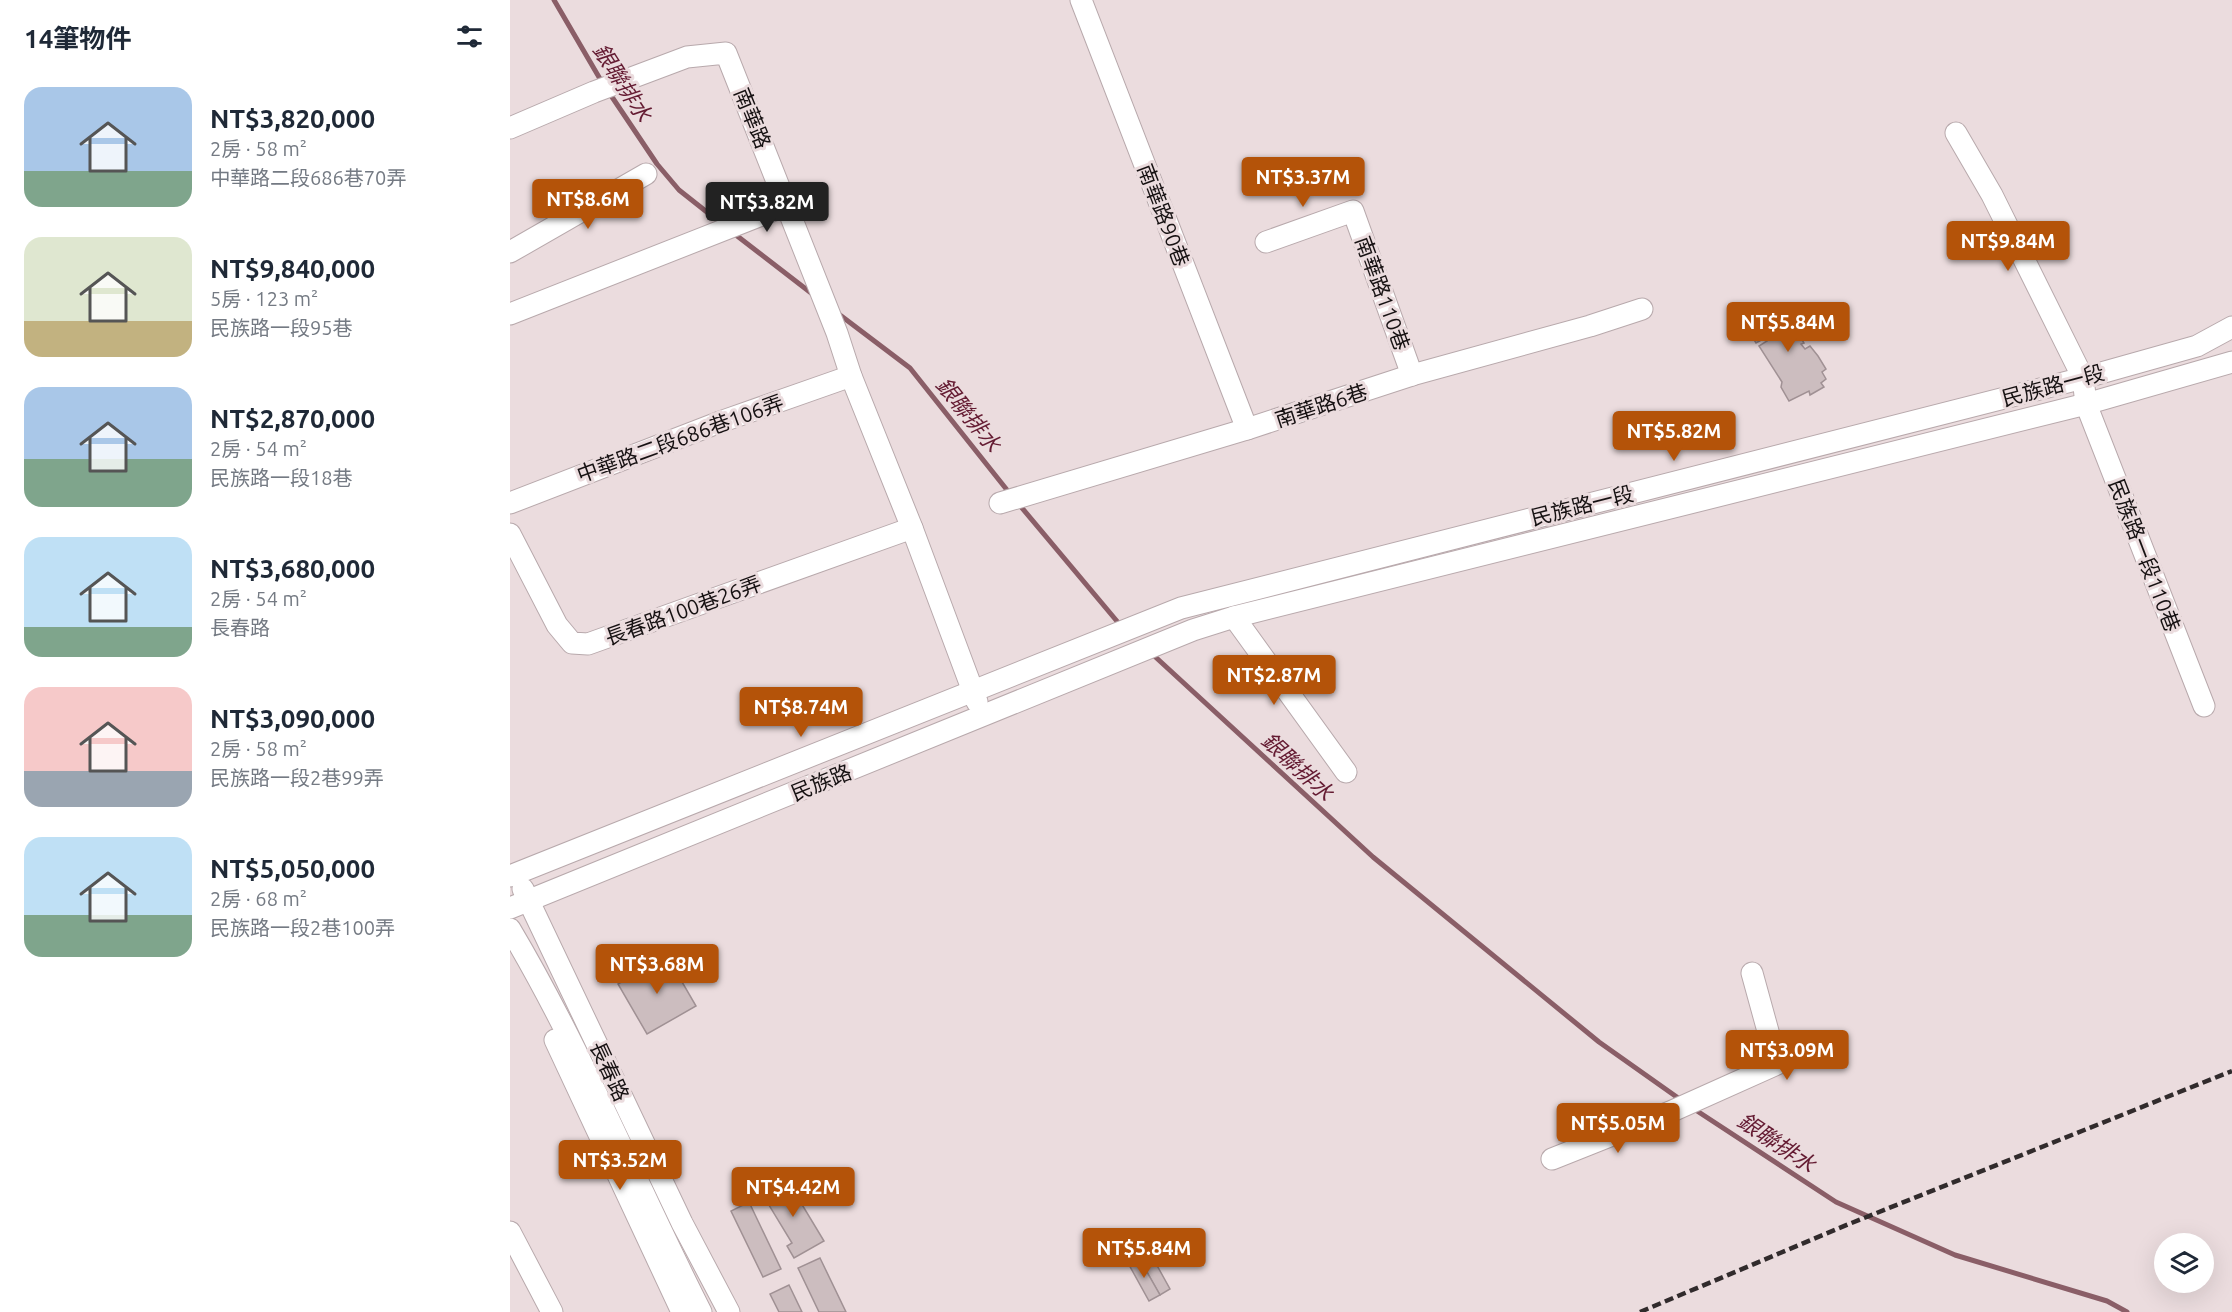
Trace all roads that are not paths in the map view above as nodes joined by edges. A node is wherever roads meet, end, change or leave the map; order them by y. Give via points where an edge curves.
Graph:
1 (1081, 0) edge
2 (510, 128) edge
3 (1956, 133) dead end
4 (646, 174) dead end
5 (787, 205) junction
6 (1266, 242) dead end
7 (510, 252) edge
8 (1642, 309) dead end
9 (510, 314) edge
10 (2232, 327) edge
11 (2232, 362) edge
12 (1412, 375) junction
13 (851, 376) junction
14 (2083, 378) junction
15 (2086, 404) junction
16 (1247, 429) junction
17 (1009, 501) dead end
18 (510, 503) edge
19 (912, 528) junction
20 (510, 534) edge
21 (1384, 555) junction
22 (1389, 578) junction
23 (1234, 617) junction
24 (1118, 632) joint
25 (1141, 651) joint
26 (972, 691) junction
27 (2204, 706) dead end
28 (983, 717) junction
29 (1346, 772) dead end
30 (512, 870) edge
31 (519, 904) edge
32 (510, 928) edge
33 (530, 962) junction
34 (1752, 973) dead end
35 (568, 982) junction
36 (1552, 1159) dead end
37 (510, 1232) edge
38 (552, 1312) edge
39 (682, 1312) edge
40 (701, 1312) edge
41 (729, 1312) edge
42 (740, 1312) edge

1 - 16 street, 南華路90巷
2 - 5 street, 南華路 via 687,57 726,52
3 - 14 street, 民族路一段110巷 via 1992,195
4 - 7 street
5 - 9 street
5 - 13 street, 南華路
6 - 12 street, 南華路110巷 via 1353,211
8 - 12 street, 南華路6巷
10 - 14 street, 民族路一段 via 2196,346
11 - 15 street, 民族路一段
12 - 16 street, 南華路6巷
13 - 18 street, 中華路二段686巷106弄
13 - 19 street, 南華路
14 - 15 street, 民族路一段110巷
14 - 21 street, 民族路一段
15 - 22 street, 民族路一段
15 - 27 street, 民族路一段110巷
16 - 17 street, 南華路6巷
19 - 20 street, 長春路100巷26弄 via 588,644 572,643 557,625
19 - 26 street, 南華路
21 - 22 street
21 - 24 street, 民族路一段 via 1181,608
22 - 23 street, 民族路一段
23 - 25 street, 民族路一段
23 - 29 street
24 - 26 street, 民族路
25 - 28 street, 民族路
26 - 28 street, 南華路
26 - 30 street, 民族路
28 - 31 street, 民族路
30 - 31 street, 長春路
31 - 35 street, 長春路
32 - 33 street, 長春路
33 - 39 street via 558,1051
33 - 40 street, 長春路
34 - 36 street via 1777,1064
35 - 41 street, 長春路 via 682,1223
35 - 42 street via 600,1032
37 - 38 street

